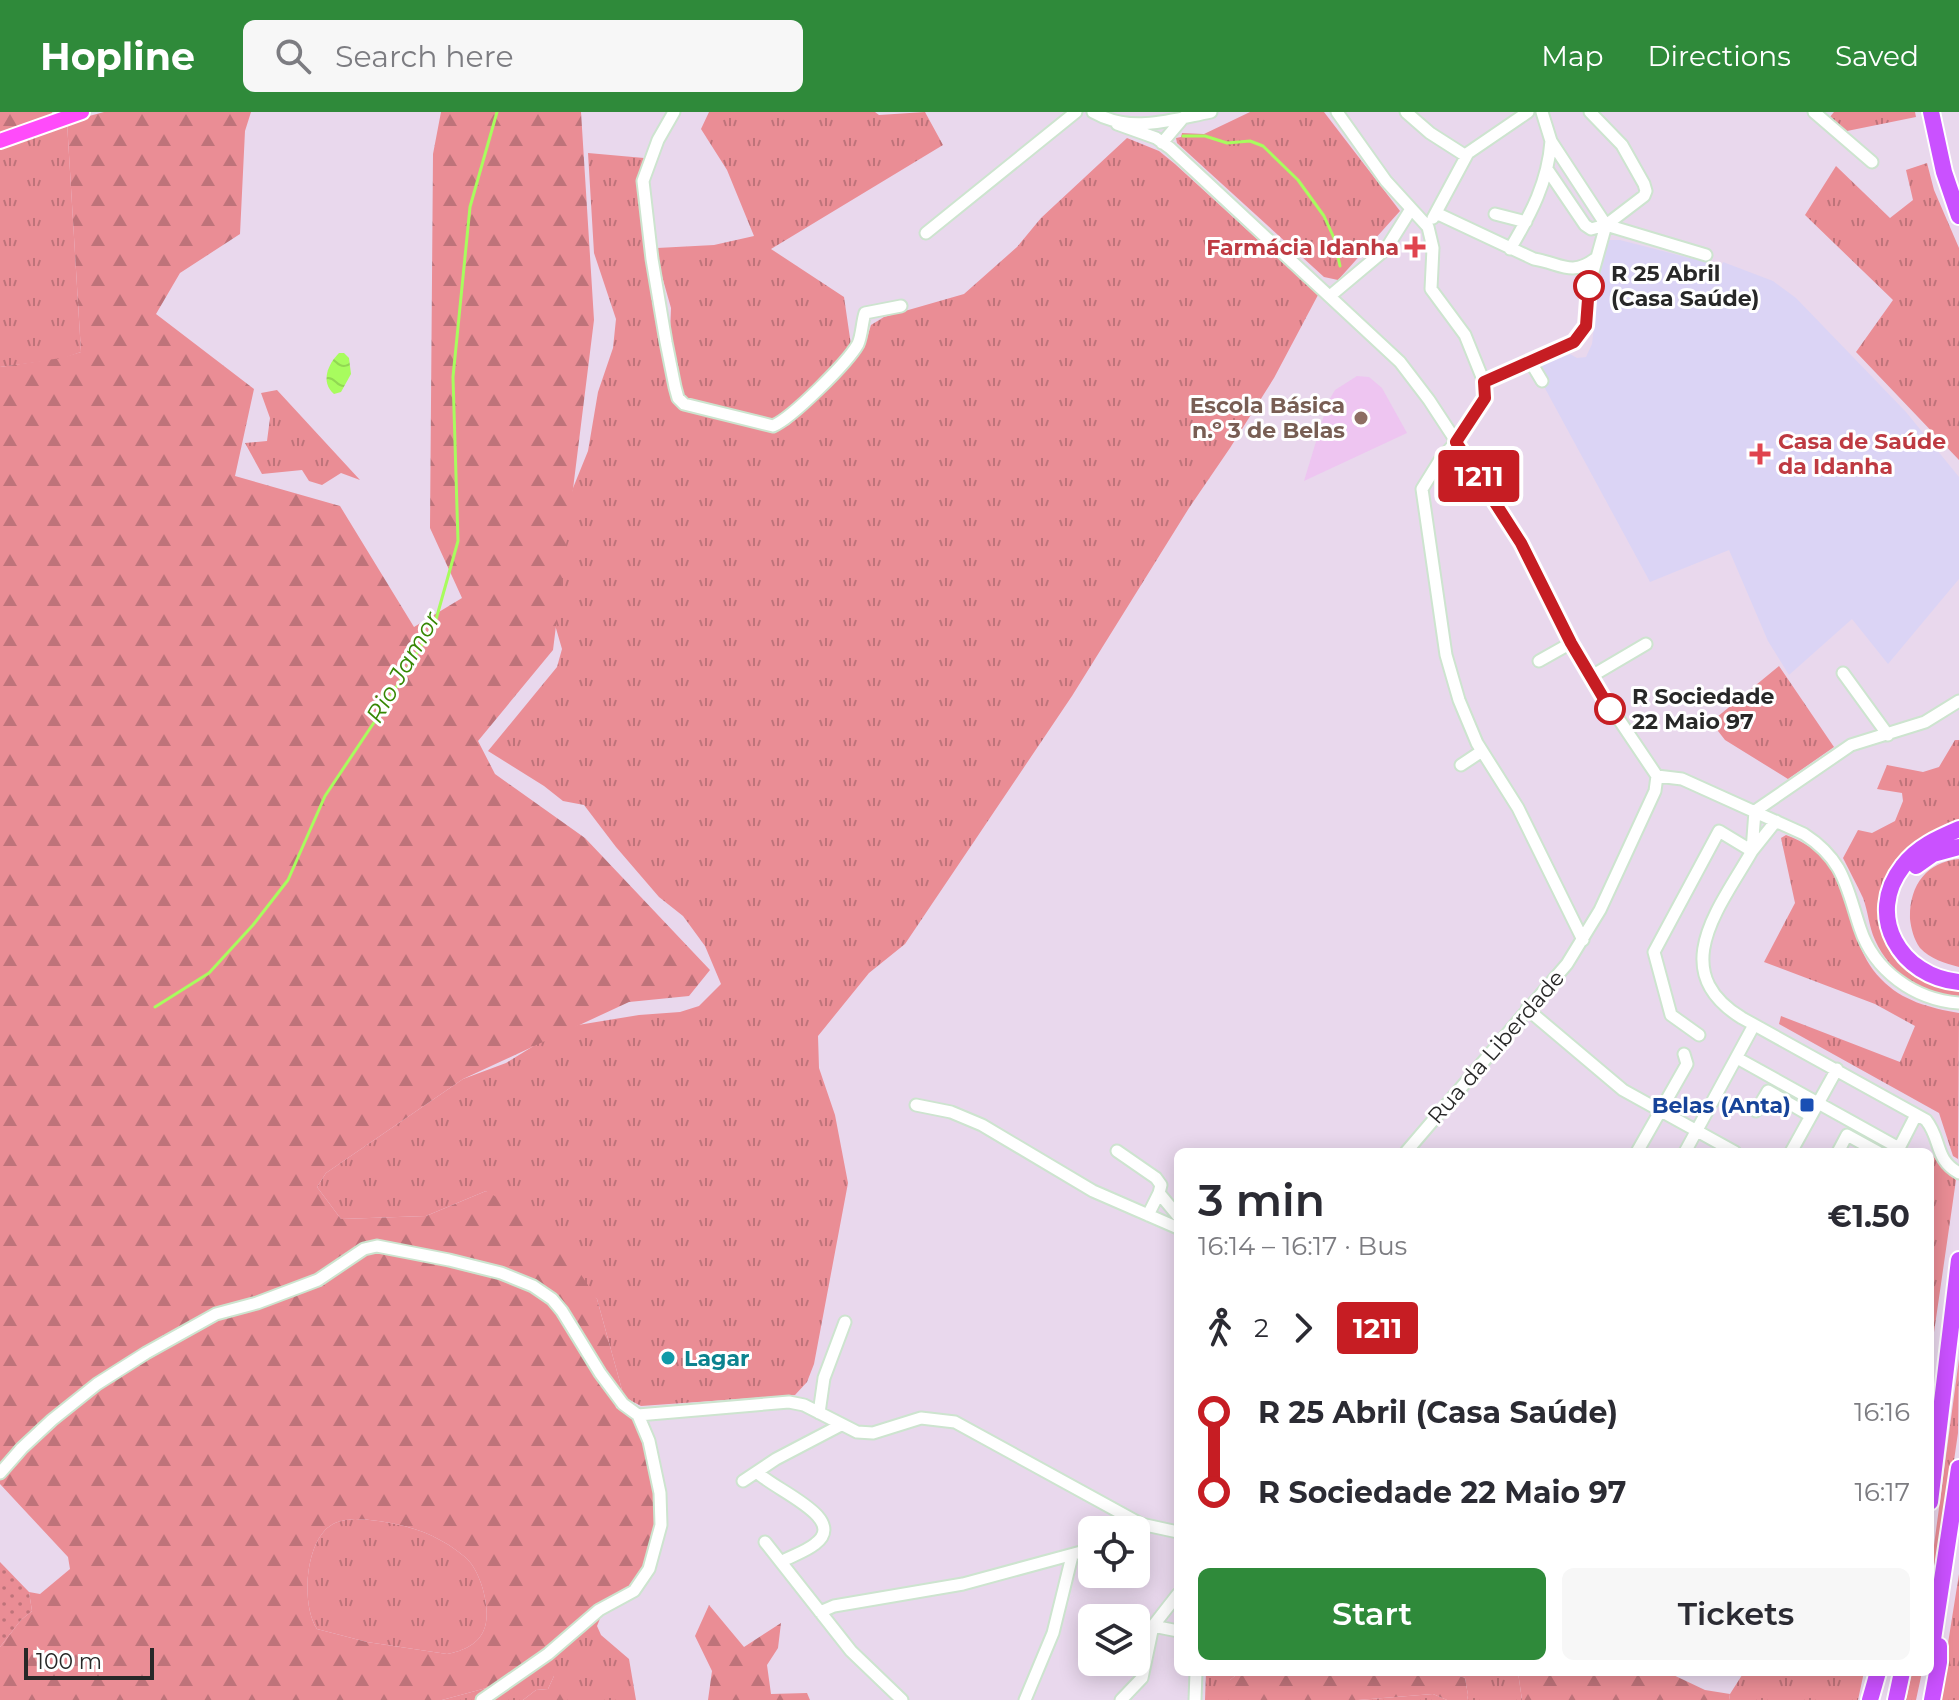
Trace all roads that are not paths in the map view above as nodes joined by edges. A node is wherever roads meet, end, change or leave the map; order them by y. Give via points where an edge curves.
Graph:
1 (82, 112) edge
2 (674, 112) edge
3 (1076, 112) edge
4 (1093, 112) edge
5 (1211, 112) edge
6 (1337, 112) edge
7 (1406, 112) edge
8 (1528, 112) edge
9 (1542, 112) edge
10 (1590, 112) edge
11 (1814, 112) edge
12 (1931, 112) edge
13 (1185, 117) junction
14 (1169, 120) junction
15 (1117, 124) junction
16 (0, 141) edge
17 (1159, 141) junction
18 (1551, 141) junction
19 (1466, 156) junction
20 (1872, 162) dead end
21 (1547, 169) junction
22 (1411, 209) junction
23 (1436, 213) junction
24 (1495, 214) dead end
25 (1959, 216) edge
26 (1526, 222) junction
27 (1606, 225) junction
28 (1428, 227) junction
29 (926, 233) dead end
30 (1510, 249) junction
31 (1706, 255) dead end
32 (1595, 259) junction
33 (1330, 296) junction
34 (901, 306) dead end
35 (1530, 361) junction
36 (1542, 381) dead end
37 (1484, 382) junction
38 (1456, 442) junction
39 (1571, 643) junction
40 (1646, 644) dead end
41 (1539, 661) dead end
42 (1843, 673) dead end
43 (1590, 677) junction
44 (1959, 701) edge
45 (1888, 735) junction
46 (1482, 751) junction
47 (1461, 765) dead end
48 (1657, 776) junction
49 (1755, 811) junction
50 (1776, 821) junction
51 (1959, 829) edge
52 (1959, 847) edge
53 (1752, 851) junction
54 (1583, 940) junction
55 (1959, 972) edge
56 (1959, 982) edge
57 (1959, 1003) edge
58 (1527, 1009) junction
59 (1754, 1025) junction
60 (1699, 1035) dead end
61 (1684, 1054) dead end
62 (1737, 1058) junction
63 (1837, 1069) junction
64 (1818, 1103) junction
65 (916, 1105) dead end
66 (1756, 1111) dead end
67 (1661, 1112) junction
68 (1916, 1115) junction
69 (1811, 1116) junction
70 (1695, 1131) junction
71 (1413, 1148) edge
72 (1639, 1148) edge
73 (1687, 1148) edge
74 (1727, 1148) edge
75 (1793, 1148) edge
76 (1840, 1148) edge
77 (1871, 1148) edge
78 (1895, 1148) edge
79 (1899, 1148) edge
80 (1117, 1151) dead end
81 (1959, 1173) edge
82 (1159, 1193) junction
83 (1174, 1211) edge
84 (1148, 1215) junction
85 (1174, 1226) edge
86 (1959, 1260) edge
87 (845, 1322) dead end
88 (1941, 1407) junction
89 (819, 1413) junction
90 (638, 1415) junction
91 (841, 1425) junction
92 (1934, 1432) edge
93 (1934, 1467) edge
94 (1959, 1468) edge
95 (757, 1472) junction
96 (0, 1473) edge
97 (743, 1481) dead end
98 (1118, 1516) edge
99 (1150, 1529) edge
100 (1174, 1532) edge
101 (765, 1542) dead end
102 (1078, 1554) edge
103 (1072, 1556) junction
104 (781, 1562) junction
105 (1174, 1599) edge
106 (1939, 1609) junction
107 (820, 1612) junction
108 (1153, 1626) junction
109 (1174, 1630) edge
110 (1934, 1637) edge
111 (1196, 1676) edge
112 (1877, 1676) edge
113 (1901, 1676) edge
114 (1926, 1676) edge
115 (482, 1700) edge
116 (902, 1700) edge
117 (1025, 1700) edge
118 (1121, 1700) edge
119 (1195, 1700) edge
120 (1870, 1700) edge
121 (1896, 1700) edge
122 (1922, 1700) edge
123 (1932, 1700) edge

1 - 16 main road
2 - 34 street via 643,181 666,342 678,398 684,404 773,426 802,406 858,343 865,313
3 - 29 street
4 - 15 street
5 - 13 street
6 - 22 street
7 - 19 street
8 - 19 street
9 - 18 street
10 - 27 street via 1622,145 1646,191
11 - 20 street
12 - 25 highway
13 - 14 street
13 - 17 street
14 - 15 street
14 - 17 street via 1160,127
15 - 17 street
17 - 33 street
18 - 21 street
18 - 27 street
19 - 23 street
21 - 26 street
21 - 27 street via 1588,228
22 - 28 street
22 - 33 street via 1386,249
23 - 28 street
23 - 30 street
24 - 26 street
26 - 30 street
27 - 31 street
27 - 32 street
28 - 37 street via 1431,289 1465,335
30 - 32 street via 1573,270
32 - 35 street via 1586,326 1574,342
33 - 38 street via 1400,362
35 - 36 street
35 - 37 street
37 - 38 street via 1485,398
38 - 39 street via 1521,543
38 - 46 street via 1422,489 1446,655
39 - 41 street
39 - 43 street
40 - 43 street
42 - 45 street
43 - 48 street
44 - 45 street via 1925,722
45 - 49 street via 1851,745
46 - 47 street
46 - 54 street via 1518,808
48 - 49 street via 1682,779
48 - 54 street, Rua da Liberdade via 1655,791
49 - 50 street
49 - 53 street
50 - 53 street
50 - 57 street via 1818,843 1833,859 1847,883 1866,941 1891,975 1923,995
51 - 56 highway via 1911,857 1893,883 1888,904 1893,937 1905,957 1931,976
52 - 55 highway via 1933,854 1916,867 1901,890 1898,913 1904,937 1919,957
53 - 59 street via 1701,950 1714,996
53 - 60 street via 1719,831 1654,952 1671,1015
54 - 58 street, Rua da Liberdade
58 - 67 street via 1623,1090
58 - 71 street, Rua da Liberdade
59 - 62 street
59 - 63 street
61 - 67 street via 1687,1064
62 - 64 street
62 - 70 street
63 - 64 street
63 - 68 street
64 - 69 street
64 - 78 street
65 - 84 street via 982,1125 1085,1187
66 - 69 street via 1768,1091
67 - 70 street
67 - 72 street
68 - 79 street
68 - 81 street via 1930,1125 1945,1164
69 - 75 street
70 - 73 street
70 - 74 street
76 - 77 street via 1847,1135
80 - 82 street via 1156,1178
82 - 83 street
82 - 84 street
84 - 85 street
86 - 88 highway
87 - 89 street via 824,1378
88 - 92 highway
88 - 93 highway
89 - 90 street via 789,1402
89 - 91 street
90 - 96 street via 600,1373 562,1311 533,1286 501,1273 377,1246 318,1280 216,1314 146,1353 52,1420
90 - 115 street via 660,1493 661,1525 642,1583
91 - 95 street
91 - 98 street via 873,1433 921,1418 955,1422
94 - 106 highway
95 - 97 street
95 - 104 street via 818,1514 824,1524 815,1544
99 - 100 street
101 - 104 street
102 - 103 street
103 - 107 street
103 - 117 street via 1053,1633
104 - 107 street
105 - 108 street
106 - 110 highway
106 - 123 highway via 1939,1662
107 - 116 street
108 - 109 street
108 - 118 street via 1142,1678
111 - 119 street
112 - 120 highway
113 - 121 highway
114 - 122 highway

